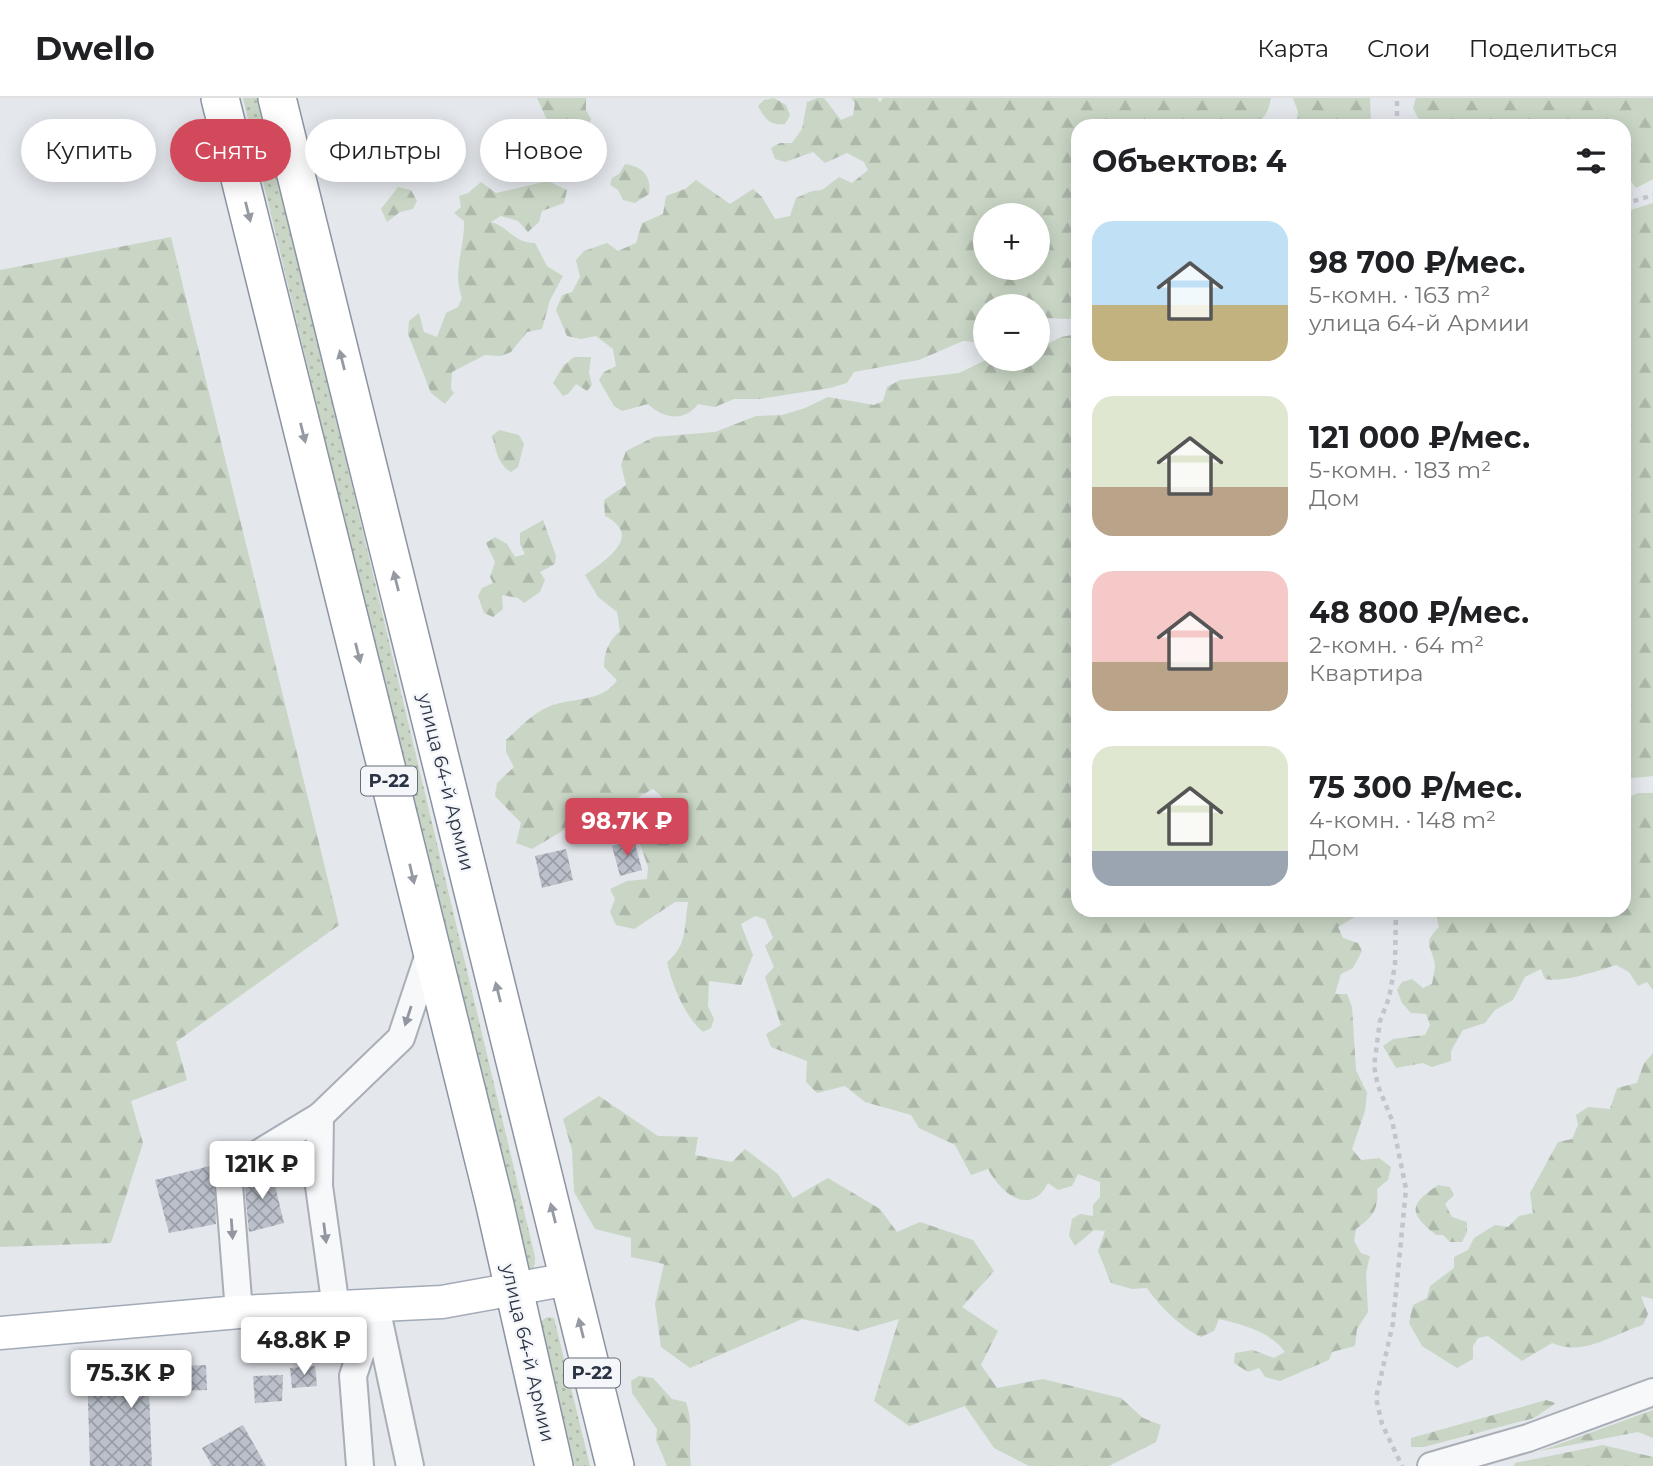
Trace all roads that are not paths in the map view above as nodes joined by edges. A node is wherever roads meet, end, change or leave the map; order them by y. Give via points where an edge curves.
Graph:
1 (220, 98) edge
2 (277, 98) edge
3 (430, 951) junction
4 (320, 1116) junction
5 (569, 1279) junction
6 (513, 1291) junction
7 (376, 1307) junction
8 (336, 1308) junction
9 (239, 1312) junction
10 (0, 1333) edge
11 (1653, 1392) edge
12 (360, 1466) edge
13 (410, 1466) edge
14 (554, 1466) edge
15 (615, 1466) edge
16 (1431, 1466) edge

1 -> 3 highway, улица 64-й Армии / Р-22
5 -> 2 highway, улица 64-й Армии / Р-22
3 -> 4 street via 401,1038
3 - 6 highway, улица 64-й Армии / Р-22
4 -> 8 street via 319,1186
4 -> 9 street via 228,1172
5 - 6 main road
15 -> 5 highway, улица 64-й Армии / Р-22
6 - 7 main road
6 - 14 highway, улица 64-й Армии / Р-22
7 - 8 main road
7 - 12 street via 353,1376
7 - 13 street
8 - 9 main road
9 - 10 main road
11 - 16 street via 1528,1438

